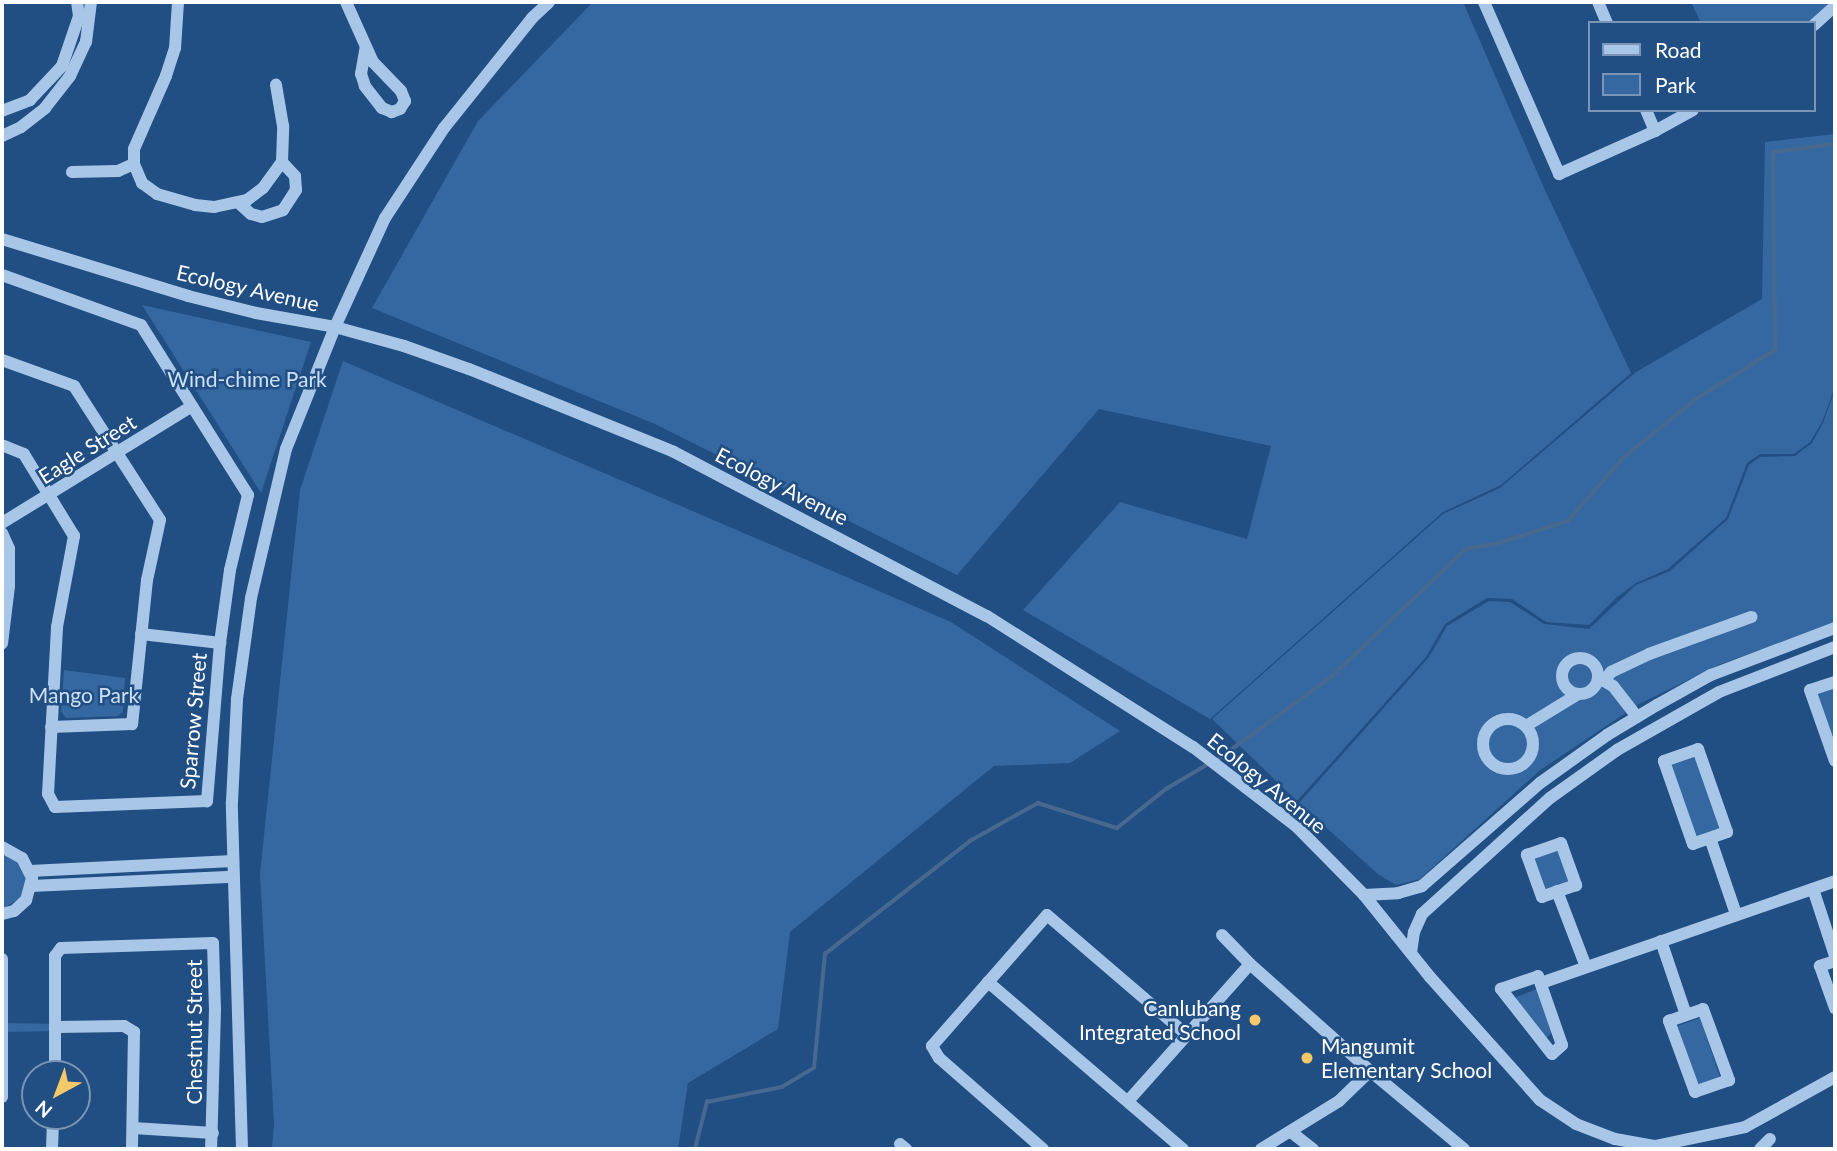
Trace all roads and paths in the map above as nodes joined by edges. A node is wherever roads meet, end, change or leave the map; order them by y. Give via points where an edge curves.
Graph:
1 (78, 2) edge
2 (91, 2) edge
3 (178, 2) edge
4 (346, 2) edge
5 (549, 2) edge
6 (1484, 2) edge
7 (1598, 2) edge
8 (1835, 6) edge
9 (1606, 21) edge
10 (1816, 24) edge
11 (366, 47) junction
12 (276, 85) dead end
13 (2, 111) edge
14 (1647, 112) edge
15 (1689, 112) edge
16 (1655, 131) junction
17 (2, 136) edge
18 (282, 162) junction
19 (134, 164) junction
20 (72, 172) dead end
21 (239, 203) junction
22 (2, 239) edge
23 (2, 275) edge
24 (335, 327) junction
25 (2, 360) edge
26 (192, 407) junction
27 (2, 445) edge
28 (117, 453) junction
29 (49, 495) junction
30 (2, 523) edge
31 (2, 533) edge
32 (1751, 617) dead end
33 (1835, 628) edge
34 (141, 634) junction
35 (219, 643) junction
36 (2, 644) edge
37 (1835, 647) edge
38 (1601, 679) junction
39 (1835, 682) edge
40 (1578, 694) junction
41 (1637, 717) junction
42 (1526, 726) junction
43 (51, 727) junction
44 (1835, 761) edge
45 (1522, 765) junction
46 (1540, 783) junction
47 (1550, 798) junction
48 (1485, 832) junction
49 (1710, 838) junction
50 (1495, 844) junction
51 (2, 847) edge
52 (233, 861) junction
53 (1447, 865) junction
54 (116, 867) junction
55 (30, 871) junction
56 (1460, 876) junction
57 (233, 877) junction
58 (1835, 881) edge
59 (118, 882) junction
60 (31, 886) junction
61 (1813, 889) junction
62 (1557, 891) junction
63 (1364, 895) junction
64 (2, 914) edge
65 (1736, 914) junction
66 (1222, 935) dead end
67 (1661, 942) junction
68 (1411, 953) junction
69 (1835, 958) edge
70 (2, 959) edge
71 (1250, 964) junction
72 (1586, 967) junction
73 (988, 982) junction
74 (1541, 983) junction
75 (1835, 1008) edge
76 (1686, 1015) junction
77 (57, 1027) junction
78 (1187, 1035) junction
79 (56, 1060) edge
80 (1370, 1071) junction
81 (1835, 1077) edge
82 (2, 1097) edge
83 (1129, 1100) junction
84 (133, 1128) junction
85 (53, 1130) edge
86 (1291, 1132) junction
87 (213, 1133) junction
88 (1770, 1139) dead end
89 (242, 1143) edge
90 (1655, 1148) edge
91 (52, 1149) edge
92 (132, 1149) edge
93 (211, 1149) edge
94 (1042, 1149) edge
95 (1183, 1149) edge
96 (1261, 1149) edge
97 (1313, 1149) edge
98 (1464, 1149) edge
99 (1760, 1149) edge

1 - 13 street via 79,16 62,66 30,100
2 - 17 street via 86,42 70,76 45,108
3 - 19 street via 175,48 134,149
4 - 11 street
5 - 24 street via 436,139 385,218
6 - 16 street via 1559,174
7 - 9 street
8 - 10 street
11 - 11 street via 361,74 365,86 382,108 400,109 405,101 401,91 373,62
12 - 18 street via 283,126
14 - 16 street
15 - 16 street
18 - 21 street via 263,188
18 - 21 street via 295,176 296,190 283,210 262,217
19 - 20 street via 118,171
19 - 21 street via 142,183 158,194 195,205
22 - 24 street, Ecology Avenue via 188,296
23 - 26 street, Sparrow Street via 141,325
24 - 52 street via 286,449 251,598 237,699
24 - 63 street, Ecology Avenue via 469,369 674,452 987,616 1193,747 1243,784 1296,826
25 - 28 street via 74,386
26 - 28 street, Eagle Street
26 - 35 street, Sparrow Street via 248,495
27 - 29 street, Sparrow Street via 24,454
28 - 29 street, Eagle Street
28 - 34 street via 160,520
29 - 30 street, Eagle Street
29 - 43 street, Sparrow Street via 74,536 58,627
31 - 36 street via 9,549
32 - 38 street via 1649,654
33 - 41 street via 1711,675
34 - 35 street
34 - 43 street via 132,724
35 - 43 street, Sparrow Street via 207,801 55,807 48,794
37 - 47 street via 1719,692 1617,750
38 - 40 street via 1590,691
38 - 40 street via 1587,660 1576,658 1566,664 1562,680 1568,690
38 - 41 street via 1613,686
39 - 44 street via 1810,690
40 - 42 street
41 - 46 street
42 - 45 street via 1533,746
42 - 45 street via 1505,718 1491,724 1483,737 1484,753 1494,765 1508,769
45 - 46 street
46 - 47 street
46 - 48 street
47 - 50 street
48 - 50 street
48 - 53 street
49 - 49 street via 1693,844 1664,761 1698,749 1727,832
49 - 65 street
50 - 56 street
51 - 55 street via 17,853
52 - 54 street
52 - 57 street
53 - 56 street
53 - 63 street via 1422,886
54 - 55 street
54 - 59 street
55 - 60 street
56 - 68 street via 1422,914
57 - 59 street
57 - 89 street
58 - 61 street
59 - 60 street
60 - 64 street via 20,906
61 - 65 street
61 - 69 street
62 - 62 street via 1542,897 1527,855 1561,843 1576,885
62 - 72 street
63 - 68 street, Ecology Avenue
65 - 67 street
66 - 71 street
67 - 72 street
67 - 76 street
68 - 90 street, Ecology Avenue via 1540,1100 1576,1124
69 - 75 street via 1820,966
70 - 82 street
71 - 78 street
71 - 80 street
72 - 74 street
73 - 78 street via 1047,915
73 - 83 street
73 - 94 street via 932,1046 939,1058
74 - 74 street via 1538,976 1501,989 1552,1054 1562,1045
76 - 76 street via 1669,1021 1695,1092 1729,1080 1703,1009
77 - 79 street, Chestnut Street
77 - 84 street via 124,1026 134,1031
77 - 87 street, Chestnut Street via 55,956 61,948 213,943
78 - 83 street
80 - 86 street via 1339,1101
80 - 98 street
81 - 90 street via 1745,1126
83 - 95 street
84 - 87 street
84 - 92 street
85 - 91 street
86 - 96 street
86 - 97 street
87 - 93 street, Chestnut Street
88 - 99 street

